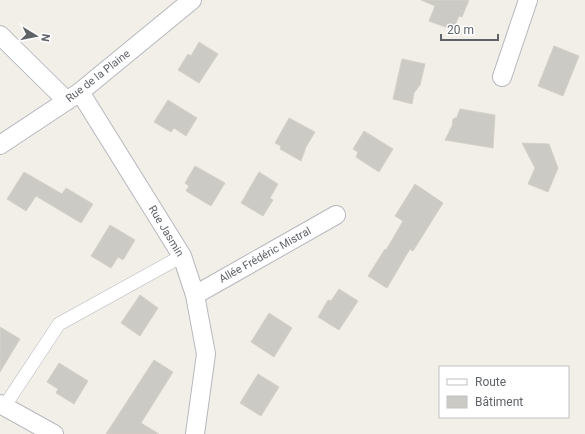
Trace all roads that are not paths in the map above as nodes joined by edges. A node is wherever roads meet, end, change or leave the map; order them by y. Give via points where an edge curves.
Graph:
1 (192, 0) edge
2 (528, 0) edge
3 (0, 35) edge
4 (502, 77) dead end
5 (74, 97) junction
6 (0, 145) edge
7 (336, 215) dead end
8 (182, 256) junction
9 (195, 295) junction
10 (2, 406) edge
11 (54, 434) edge
12 (195, 434) edge

1 - 5 street, Rue de la Plaine
2 - 4 street
3 - 5 street, Rue Jasmin
5 - 6 street, Rue de la Plaine
5 - 8 street, Rue Jasmin
7 - 9 street, Allée Frédéric Mistral
8 - 9 street, Rue Jasmin
8 - 10 street via 59,324
9 - 12 street, Rue Jasmin via 206,354
10 - 11 street

